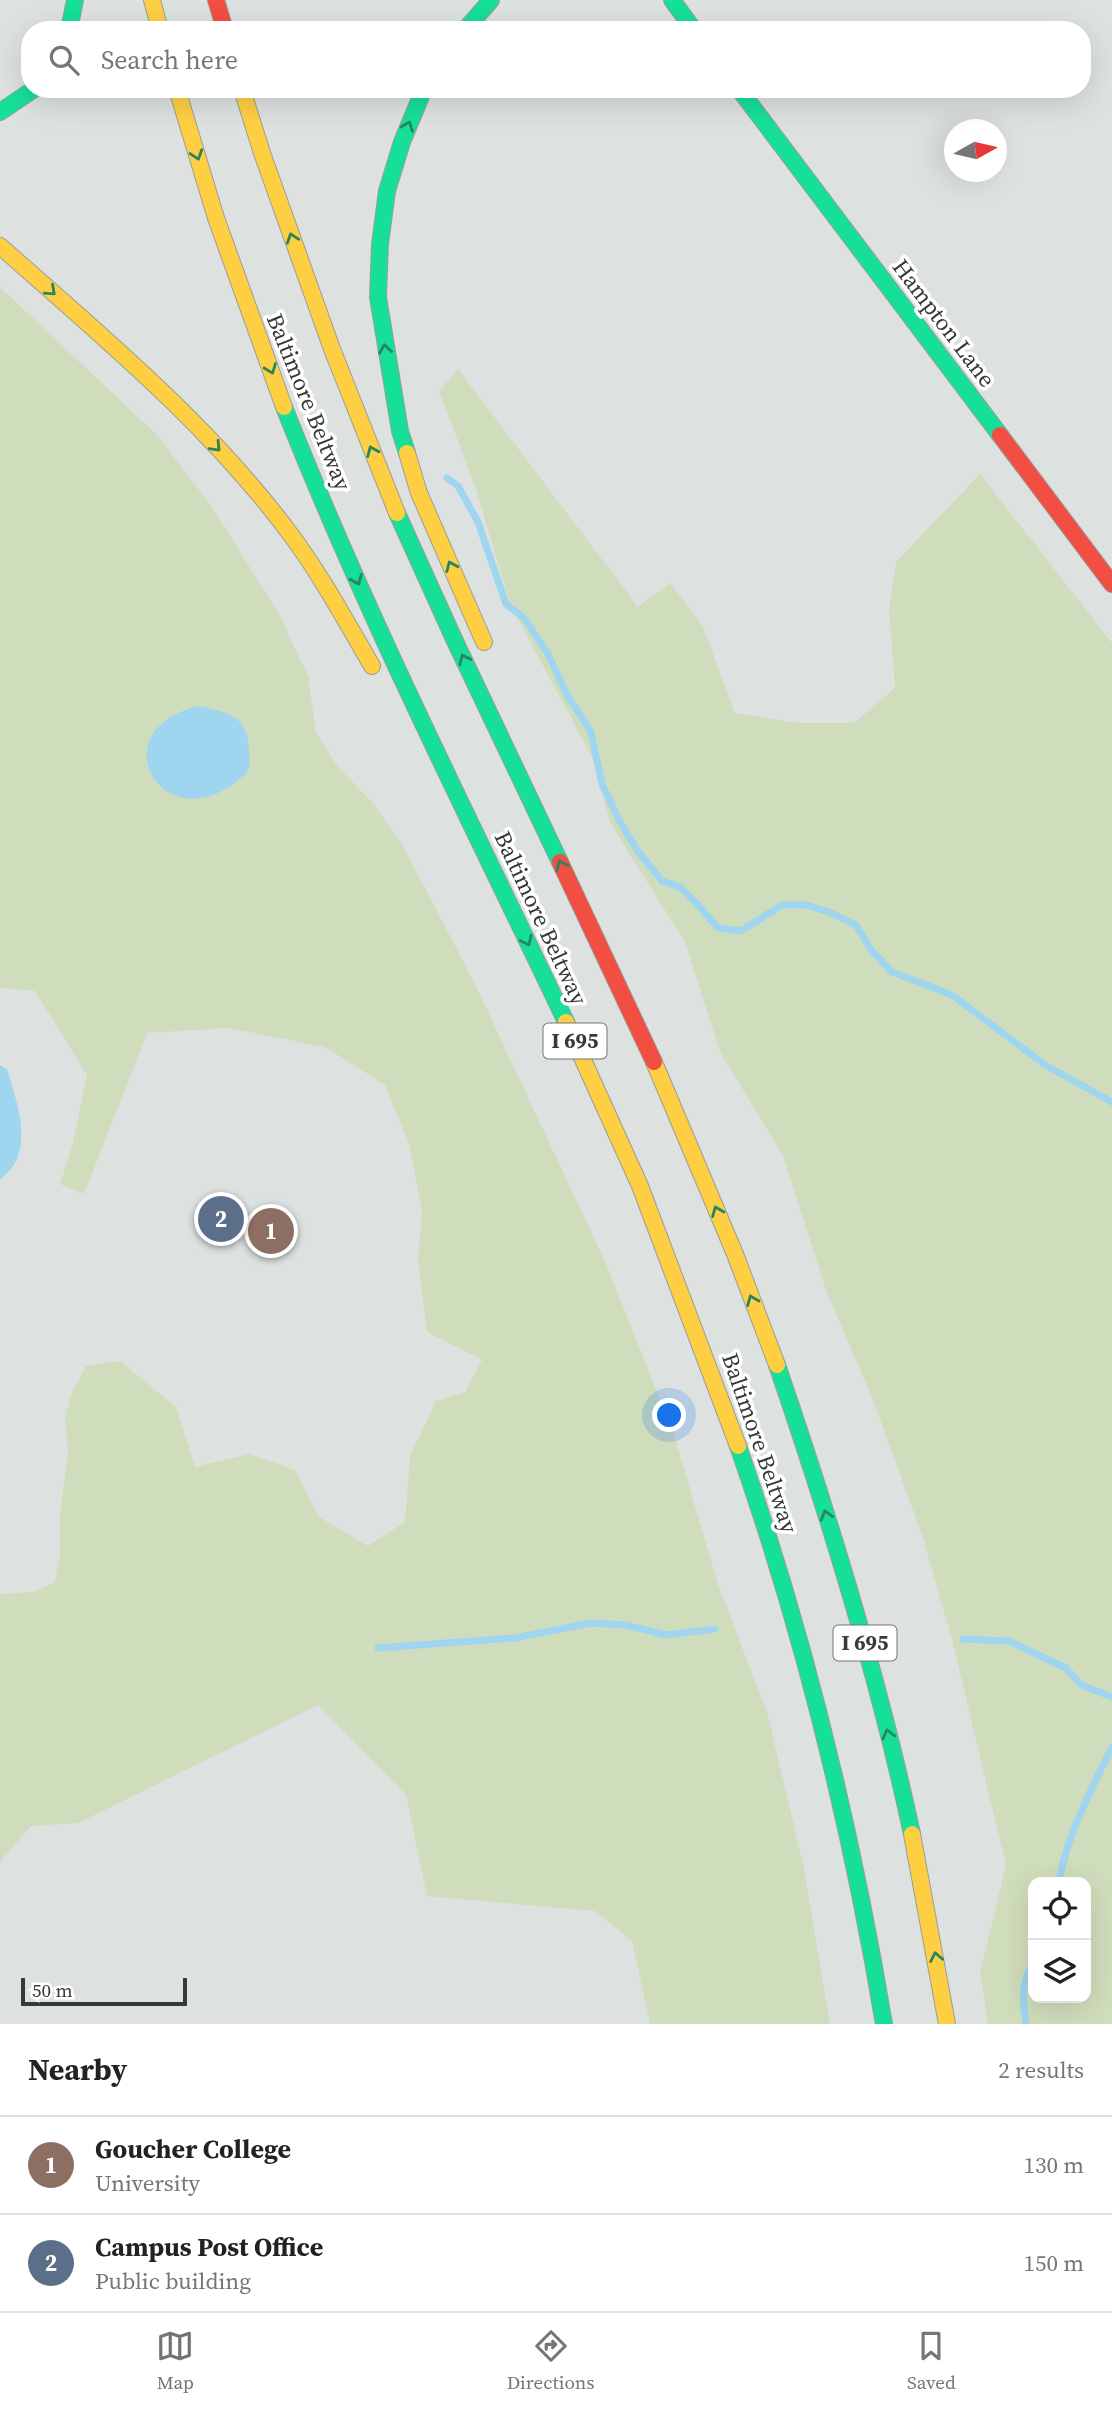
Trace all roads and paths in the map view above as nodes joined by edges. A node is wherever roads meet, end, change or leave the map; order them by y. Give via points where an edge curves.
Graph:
1 (75, 0) edge
2 (152, 0) edge
3 (216, 0) edge
4 (491, 0) edge
5 (670, 0) edge
6 (71, 21) edge
7 (158, 21) edge
8 (222, 21) edge
9 (473, 21) edge
10 (687, 21) edge
11 (21, 98) edge
12 (180, 98) edge
13 (245, 98) edge
14 (420, 98) edge
15 (746, 98) edge
16 (0, 112) edge
17 (0, 246) edge
18 (1112, 584) edge
19 (490, 656) dead end
20 (380, 681) dead end
21 (408, 729) dead end
22 (552, 807) dead end
23 (512, 909) junction
24 (692, 1149) junction
25 (884, 2024) edge
26 (947, 2024) edge

1 - 6 main road
2 - 7 main road
3 - 8 main road
4 - 9 main road
5 - 10 main road
11 - 16 main road
12 -> 23 main road, Baltimore Beltway / I 695 via 240,288 296,436 363,595
24 -> 13 main road, Baltimore Beltway / I 695 via 419,565 354,411
19 -> 14 main road via 419,493 400,431 378,297 387,191
15 - 18 main road, Hampton Lane
17 -> 20 main road via 185,413 238,470 318,576
21 - 23 main road
22 - 24 main road
23 -> 25 main road, Baltimore Beltway / I 695 via 635,1174 716,1381 764,1522 845,1819
26 -> 24 main road, Baltimore Beltway / I 695 via 909,1819 869,1658 775,1357

